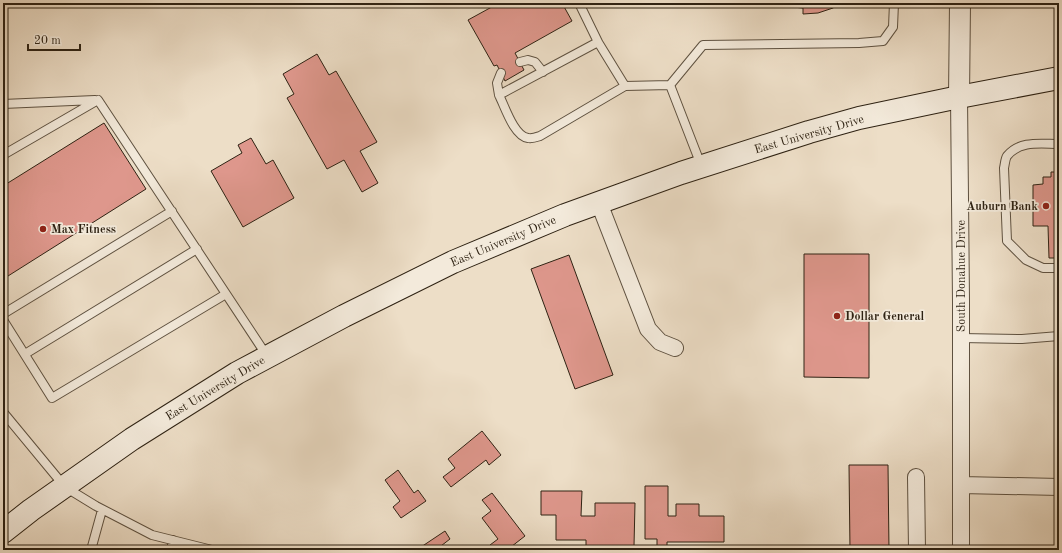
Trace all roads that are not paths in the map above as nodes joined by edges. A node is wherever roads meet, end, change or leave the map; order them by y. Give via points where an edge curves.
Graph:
1 (579, 3) edge
2 (894, 3) edge
3 (960, 3) edge
4 (598, 42) junction
5 (520, 62) dead end
6 (543, 72) junction
7 (501, 73) dead end
8 (1059, 78) edge
9 (670, 85) junction
10 (625, 86) junction
11 (499, 95) junction
12 (960, 97) junction
13 (98, 100) junction
14 (3, 104) edge
15 (1059, 144) edge
16 (3, 155) edge
17 (701, 166) junction
18 (599, 203) junction
19 (172, 211) junction
20 (197, 249) junction
21 (1059, 268) edge
22 (226, 294) junction
23 (3, 314) edge
24 (3, 320) edge
25 (1059, 336) edge
26 (961, 338) junction
27 (675, 348) dead end
28 (24, 354) junction
29 (268, 357) junction
30 (3, 412) edge
31 (916, 477) dead end
32 (961, 486) junction
33 (65, 487) junction
34 (1059, 487) edge
35 (102, 510) junction
36 (3, 532) edge
37 (173, 540) junction
38 (91, 550) edge
39 (171, 550) edge
40 (212, 550) edge
41 (917, 550) edge
42 (961, 550) edge

1 - 4 lane
2 - 9 lane via 893,27 882,41 703,45
3 - 12 street, South Donahue Drive
4 - 6 lane
4 - 10 lane
5 - 6 lane via 535,62
6 - 11 lane
7 - 11 lane via 497,83
8 - 12 main road, East University Drive
9 - 10 lane
9 - 17 lane
10 - 11 lane via 540,136 530,139 517,132
12 - 17 main road, East University Drive via 859,118
12 - 26 street, South Donahue Drive
13 - 14 lane
13 - 16 lane
13 - 19 lane
15 - 21 lane via 1027,144 1016,148 1006,157 1004,168 1006,242 1026,260 1043,268
17 - 18 main road, East University Drive
18 - 27 street via 648,329 660,342
18 - 29 main road, East University Drive via 565,214 453,262
19 - 20 lane
19 - 23 lane
20 - 22 lane
20 - 28 lane
22 - 28 lane via 52,398
22 - 29 lane
24 - 28 lane
25 - 26 lane via 1022,339
26 - 32 street, South Donahue Drive
29 - 33 main road, East University Drive via 138,435
30 - 33 lane
31 - 41 street
32 - 34 street
32 - 42 street, South Donahue Drive
33 - 35 lane
33 - 36 main road, East University Drive
35 - 37 lane via 152,535
35 - 38 lane
37 - 39 lane
37 - 40 lane

